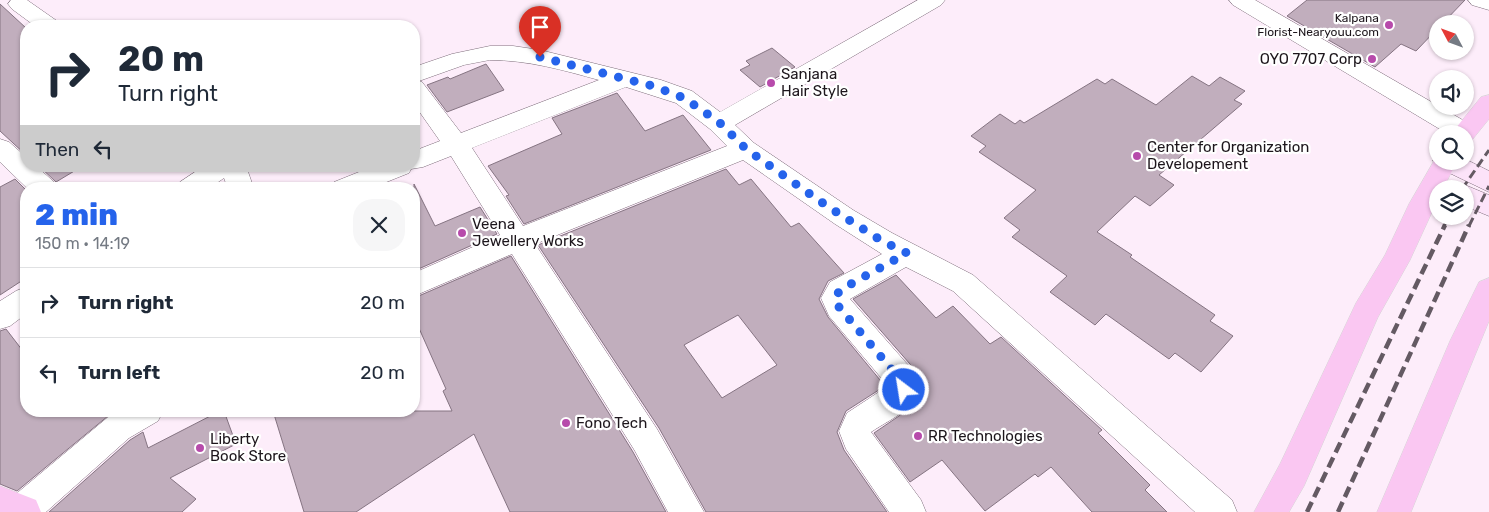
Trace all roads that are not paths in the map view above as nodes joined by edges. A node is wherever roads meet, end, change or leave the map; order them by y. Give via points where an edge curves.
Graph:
1 (934, 0) edge
2 (1240, 0) edge
3 (1479, 0) edge
4 (1489, 4) edge
5 (15, 5) edge
6 (39, 20) edge
7 (420, 73) edge
8 (624, 79) junction
9 (420, 96) edge
10 (1489, 103) edge
11 (719, 122) junction
12 (1450, 125) edge
13 (1470, 125) edge
14 (456, 144) junction
15 (0, 148) edge
16 (746, 149) junction
17 (420, 159) edge
18 (20, 166) edge
19 (26, 172) edge
20 (214, 172) edge
21 (385, 172) edge
22 (1445, 173) edge
23 (37, 182) edge
24 (199, 182) edge
25 (360, 182) edge
26 (1489, 182) edge
27 (1474, 199) edge
28 (1489, 206) edge
29 (516, 240) junction
30 (907, 253) junction
31 (420, 282) edge
32 (1489, 290) edge
33 (20, 303) edge
34 (0, 317) edge
35 (137, 417) edge
36 (0, 503) edge
37 (23, 512) edge
38 (687, 512) edge
39 (909, 512) edge
40 (1220, 512) edge
41 (1271, 512) edge
42 (1394, 512) edge

1 - 11 street
2 - 12 street
3 - 4 street
5 - 6 street
7 - 8 street via 460,59 490,53 513,53
8 - 11 street via 684,98
8 - 14 street
9 - 14 street
10 - 13 main road
11 - 16 street
14 - 17 street
14 - 29 street
15 - 18 street
16 - 29 street
16 - 30 street via 844,217
19 - 23 street
20 - 24 street
21 - 25 street
22 - 26 main road
22 - 41 main road via 1422,204 1396,260 1366,312 1292,475
27 - 28 main road
29 - 31 street
29 - 38 street via 646,440
30 - 39 street via 840,290 835,298 839,307 904,384 900,395 858,423 855,431
30 - 40 street via 963,283
32 - 42 main road
33 - 34 street
35 - 37 street via 118,428
36 - 37 main road

